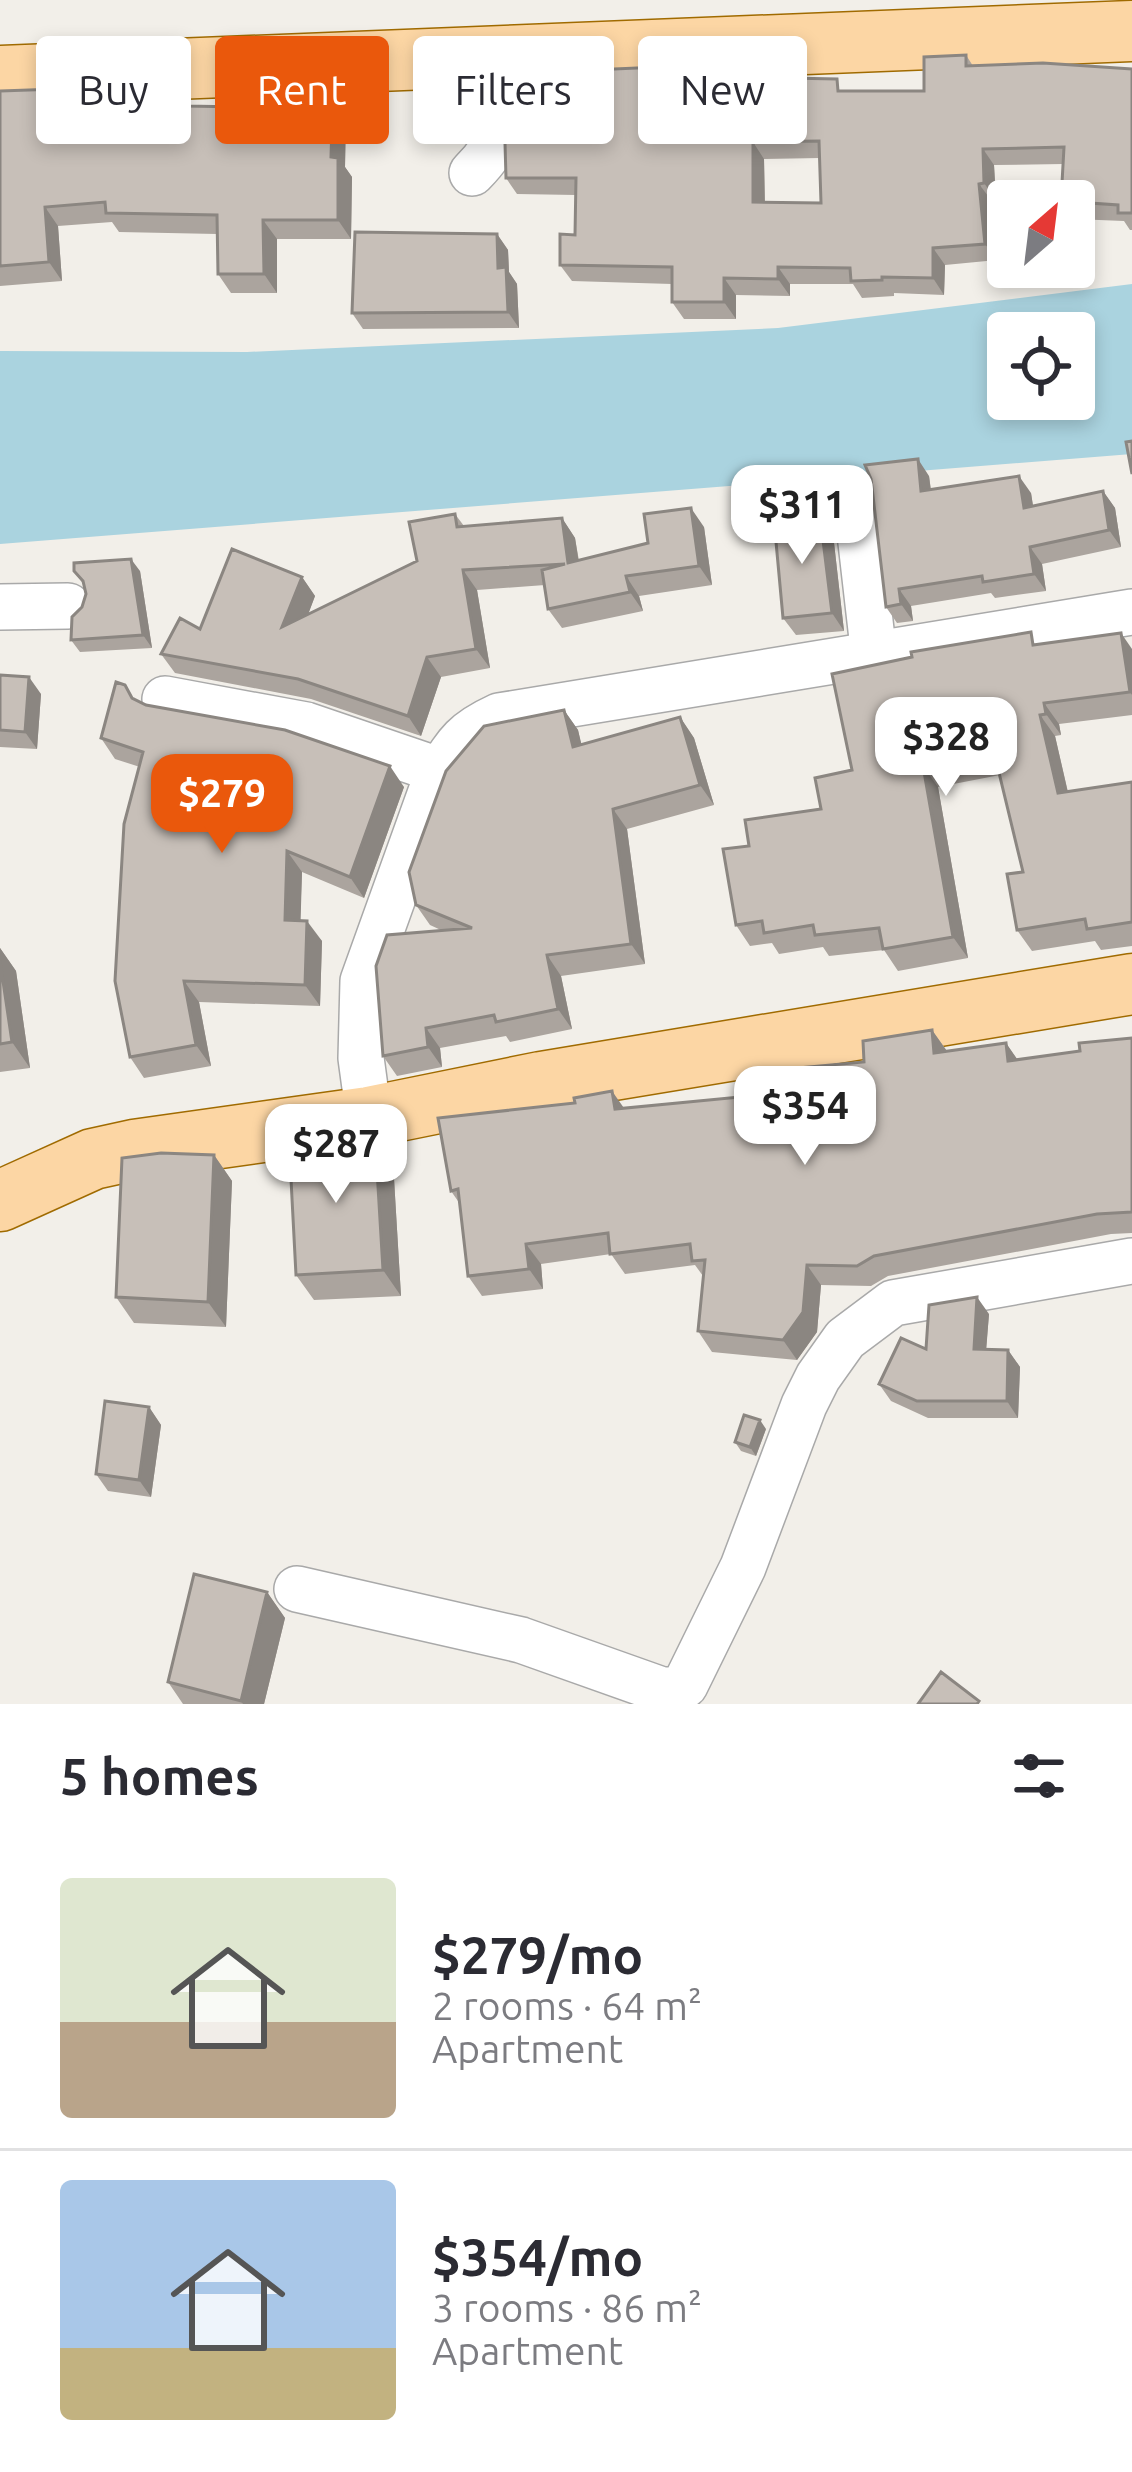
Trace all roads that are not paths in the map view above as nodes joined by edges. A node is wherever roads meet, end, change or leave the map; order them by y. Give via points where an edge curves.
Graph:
1 (1132, 31) edge
2 (614, 53) edge
3 (413, 61) edge
4 (0, 76) edge
5 (498, 144) edge
6 (472, 173) dead end
7 (856, 499) dead end
8 (68, 606) dead end
9 (0, 608) edge
10 (1132, 612) edge
11 (874, 656) junction
12 (165, 699) dead end
13 (441, 771) junction
14 (1132, 984) edge
15 (368, 1118) junction
16 (0, 1201) edge
17 (1132, 1261) edge
18 (297, 1589) dead end

1 - 2 main road
3 - 4 main road
5 - 6 street
7 - 11 street
8 - 9 street
10 - 11 street
11 - 13 street via 500,716 470,729
12 - 13 street via 306,725
13 - 15 street via 363,981
14 - 15 main road
15 - 16 main road via 93,1159
17 - 18 street via 893,1304 845,1339 804,1405 742,1567 678,1690 520,1640

